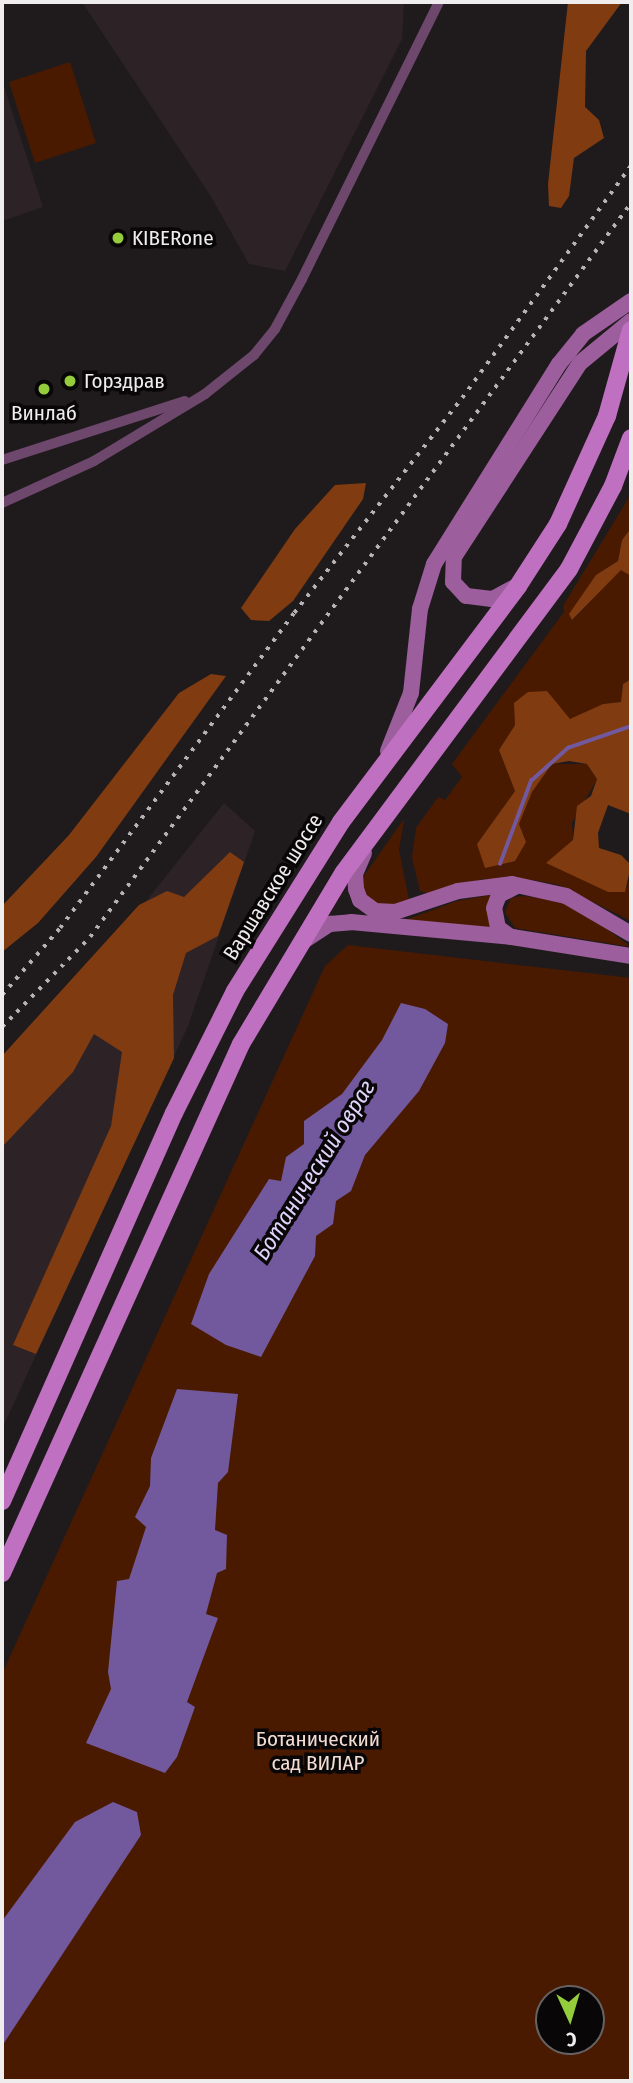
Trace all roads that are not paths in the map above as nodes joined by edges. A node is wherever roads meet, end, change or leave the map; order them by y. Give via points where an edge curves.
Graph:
1 (439, 2) edge
2 (631, 301) edge
3 (631, 321) edge
4 (631, 330) edge
5 (205, 394) junction
6 (631, 438) edge
7 (2, 460) edge
8 (631, 468) edge
9 (2, 503) edge
10 (600, 512) junction
11 (518, 586) junction
12 (380, 766) junction
13 (388, 812) junction
14 (531, 886) junction
15 (628, 930) edge
16 (512, 937) junction
17 (631, 956) edge
18 (283, 968) junction
19 (2, 1501) edge
20 (2, 1573) edge

1 - 5 street via 275,329 254,355
2 - 12 street via 583,334 559,364 434,564 420,609 411,693
3 - 11 street via 594,348 566,383 452,563 456,588 472,598 492,599
4 - 11 main road, Варшавское шоссе via 617,390 584,472
5 - 7 street
5 - 9 street via 94,461
6 - 10 main road
8 - 10 main road
10 - 13 main road via 550,597
11 - 12 main road, Варшавское шоссе
12 - 19 main road, Варшавское шоссе via 274,924 214,1030
13 - 14 street via 355,874 358,895 371,909 396,912 476,887
13 - 18 main road
14 - 15 street via 566,896
14 - 16 street via 511,887 495,901 495,920
16 - 17 street
16 - 18 street via 341,922 314,932
18 - 20 main road via 201,1125

